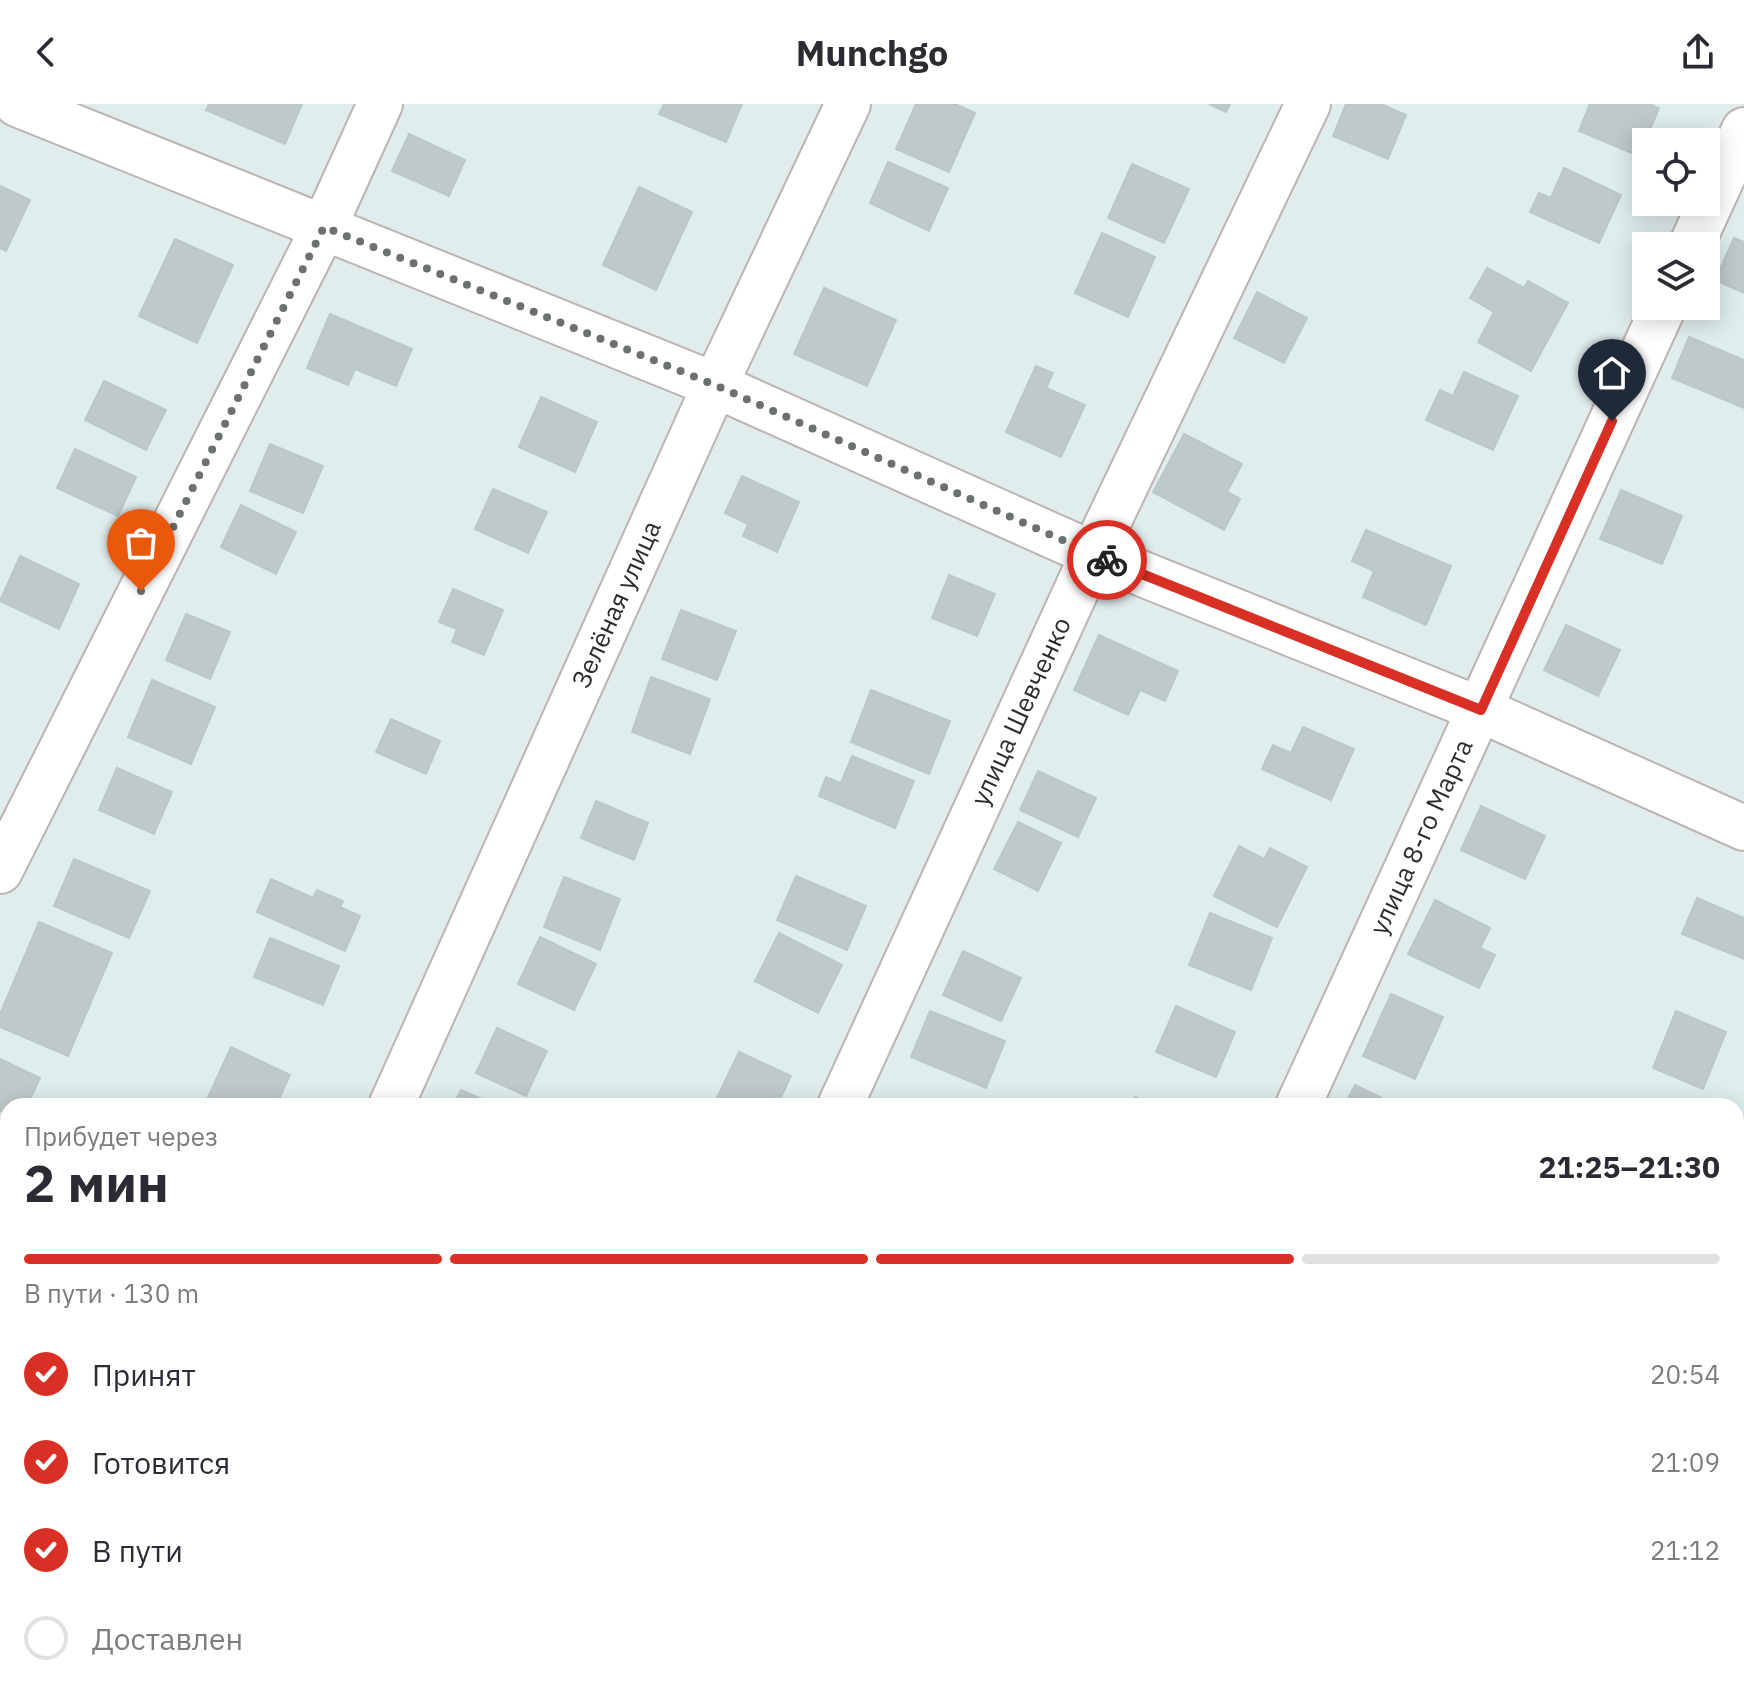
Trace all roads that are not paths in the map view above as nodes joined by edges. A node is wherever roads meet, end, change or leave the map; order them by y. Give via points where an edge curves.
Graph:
1 (17, 104) edge
2 (380, 104) edge
3 (848, 104) edge
4 (1308, 104) edge
5 (1744, 130) edge
6 (324, 227) junction
7 (1697, 232) edge
8 (1658, 320) edge
9 (715, 385) junction
10 (1093, 554) junction
11 (1481, 710) junction
12 (1744, 828) edge
13 (0, 871) edge
14 (395, 1098) edge
15 (844, 1098) edge
16 (1302, 1098) edge

1 - 6 street
2 - 6 street
3 - 9 street, Зелёная улица
4 - 10 street, улица Шевченко
5 - 7 street
6 - 9 street
6 - 13 street
8 - 11 street, улица 8-го Марта
9 - 10 street
9 - 14 street, Зелёная улица
10 - 11 street
10 - 15 street, улица Шевченко
11 - 12 street
11 - 16 street, улица 8-го Марта

